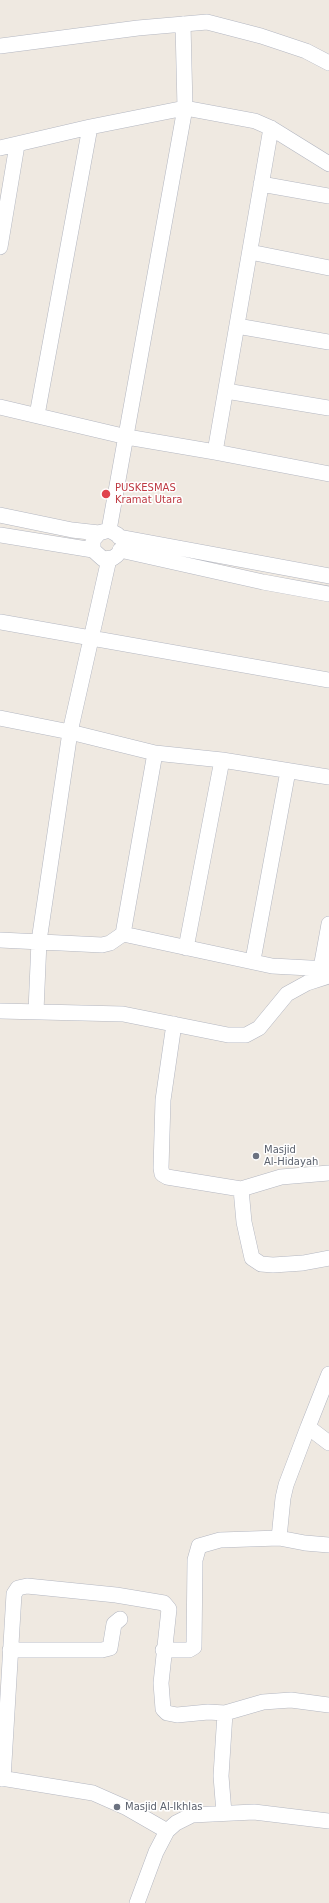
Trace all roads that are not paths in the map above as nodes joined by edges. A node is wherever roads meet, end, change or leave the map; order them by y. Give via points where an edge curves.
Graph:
1 (183, 24) junction
2 (0, 46) edge
3 (329, 63) edge
4 (185, 108) junction
5 (90, 127) junction
6 (271, 128) junction
7 (17, 145) junction
8 (0, 148) edge
9 (329, 164) edge
10 (261, 184) junction
11 (329, 196) edge
12 (0, 246) edge
13 (250, 252) junction
14 (329, 268) edge
15 (237, 326) junction
16 (329, 342) edge
17 (226, 390) junction
18 (0, 407) edge
19 (329, 408) edge
20 (37, 415) junction
21 (127, 437) junction
22 (216, 452) junction
23 (329, 474) edge
24 (0, 515) edge
25 (0, 535) edge
26 (111, 542) junction
27 (329, 576) edge
28 (329, 594) edge
29 (0, 622) edge
30 (91, 637) junction
31 (329, 680) edge
32 (0, 718) edge
33 (70, 732) junction
34 (155, 753) junction
35 (222, 760) junction
36 (288, 771) junction
37 (329, 777) edge
38 (329, 924) edge
39 (123, 934) junction
40 (0, 940) edge
41 (39, 941) junction
42 (186, 948) junction
43 (253, 960) junction
44 (326, 971) edge
45 (0, 1011) edge
46 (36, 1011) junction
47 (174, 1024) junction
48 (329, 1173) edge
49 (241, 1189) junction
50 (329, 1258) edge
51 (329, 1374) edge
52 (308, 1427) junction
53 (329, 1443) edge
54 (279, 1538) junction
55 (329, 1545) edge
56 (120, 1619) dead end
57 (10, 1650) junction
58 (163, 1650) junction
59 (329, 1705) edge
60 (225, 1713) junction
61 (1, 1779) edge
62 (224, 1813) junction
63 (329, 1821) edge
64 (167, 1830) junction
65 (137, 1903) edge

1 - 2 street
1 - 3 street via 207,22 261,36 306,51
1 - 4 street
4 - 5 street
4 - 6 street via 255,121
4 - 21 street
5 - 7 street
5 - 20 street
6 - 9 street
6 - 10 street
7 - 8 street
7 - 12 street
10 - 11 street
10 - 13 street
13 - 14 street
13 - 15 street
15 - 16 street
15 - 17 street
17 - 19 street
17 - 22 street
18 - 20 street
20 - 21 street
21 - 22 street
21 - 26 street
22 - 23 street
24 - 26 street via 72,530
25 - 26 street via 93,550 100,557
26 - 27 street
26 - 28 street via 263,582
26 - 30 street
29 - 30 street
30 - 31 street
30 - 33 street
32 - 33 street
33 - 34 street
33 - 41 street
34 - 35 street
34 - 39 street
35 - 36 street
35 - 42 street
36 - 37 street
36 - 43 street
38 - 44 street
39 - 41 street via 102,945
39 - 42 street
40 - 41 street
41 - 46 street
42 - 43 street
43 - 44 street via 272,966
44 - 47 street via 287,994 259,1028 246,1035 228,1035
45 - 46 street
46 - 47 street via 123,1014
47 - 49 street via 163,1100 162,1174 167,1178
48 - 49 street via 281,1177
49 - 50 street via 244,1222 252,1258 261,1264 273,1266
51 - 52 street
52 - 53 street
52 - 54 street via 286,1485
54 - 55 street
54 - 58 street via 220,1540 199,1546 195,1560 194,1647 189,1650
56 - 57 street via 114,1624 110,1648
57 - 58 street via 14,1594 18,1588 27,1586 164,1603 169,1609
57 - 61 street
58 - 60 street via 163,1709 167,1713 177,1715
59 - 60 street via 291,1700 263,1702
60 - 62 street via 221,1776
61 - 64 street via 92,1793 127,1808
62 - 63 street via 254,1812
62 - 64 street via 192,1815
64 - 65 street

